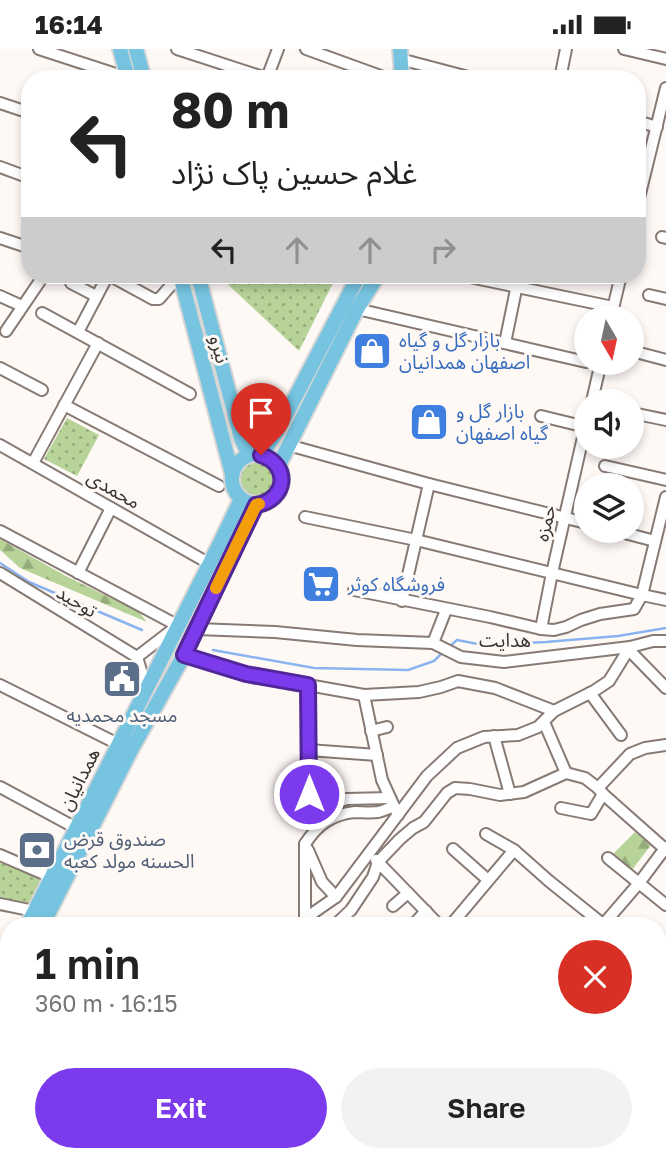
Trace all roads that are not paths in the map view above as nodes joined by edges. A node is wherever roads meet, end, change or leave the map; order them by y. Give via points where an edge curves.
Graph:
1 (39, 49) edge
2 (120, 49) edge
3 (136, 49) edge
4 (177, 49) edge
5 (278, 49) edge
6 (306, 49) edge
7 (566, 49) edge
8 (624, 49) edge
9 (400, 54) edge
10 (666, 59) edge
11 (103, 70) edge
12 (126, 70) edge
13 (142, 70) edge
14 (243, 70) edge
15 (271, 70) edge
16 (364, 70) edge
17 (449, 70) edge
18 (562, 70) edge
19 (666, 88) edge
20 (0, 103) edge
21 (21, 110) edge
22 (646, 124) edge
23 (657, 127) junction
24 (646, 162) edge
25 (0, 167) edge
26 (21, 175) edge
27 (0, 238) edge
28 (21, 245) edge
29 (38, 284) edge
30 (73, 284) edge
31 (103, 284) edge
32 (126, 284) edge
33 (172, 284) edge
34 (182, 284) edge
35 (200, 284) edge
36 (354, 284) edge
37 (372, 284) edge
38 (503, 284) edge
39 (518, 284) edge
40 (619, 284) edge
41 (517, 287) junction
42 (649, 295) dead end
43 (0, 296) edge
44 (96, 296) junction
45 (666, 299) edge
46 (585, 305) edge
47 (614, 305) edge
48 (22, 306) junction
49 (357, 309) junction
50 (42, 313) dead end
51 (6, 331) dead end
52 (78, 332) junction
53 (98, 343) junction
54 (505, 343) junction
55 (644, 354) edge
56 (574, 359) edge
57 (666, 360) edge
58 (0, 368) edge
59 (42, 390) dead end
60 (190, 394) dead end
61 (64, 405) junction
62 (644, 415) edge
63 (541, 416) dead end
64 (666, 420) edge
65 (574, 423) edge
66 (241, 438) junction
67 (225, 441) junction
68 (0, 445) edge
69 (288, 445) junction
70 (255, 455) junction
71 (578, 459) edge
72 (33, 463) junction
73 (605, 466) dead end
74 (278, 467) junction
75 (232, 474) junction
76 (666, 480) edge
77 (429, 484) junction
78 (219, 486) dead end
79 (666, 497) edge
80 (240, 499) junction
81 (256, 505) junction
82 (111, 508) junction
83 (305, 517) dead end
84 (565, 518) junction
85 (574, 520) edge
86 (0, 531) edge
87 (644, 538) edge
88 (416, 541) junction
89 (655, 541) junction
90 (210, 564) junction
91 (0, 573) edge
92 (78, 573) junction
93 (552, 573) junction
94 (354, 590) dead end
95 (642, 594) junction
96 (666, 600) edge
97 (402, 601) junction
98 (446, 610) junction
99 (174, 624) junction
100 (197, 629) junction
101 (541, 629) junction
102 (666, 641) edge
103 (435, 644) junction
104 (630, 648) junction
105 (184, 655) junction
106 (457, 655) junction
107 (137, 657) junction
108 (458, 681) junction
109 (0, 685) edge
110 (308, 685) junction
111 (146, 688) junction
112 (666, 688) edge
113 (590, 693) junction
114 (364, 695) junction
115 (554, 711) junction
116 (544, 722) junction
117 (387, 727) dead end
118 (372, 731) junction
119 (621, 735) dead end
120 (494, 736) junction
121 (118, 744) junction
122 (665, 747) edge
123 (308, 750) junction
124 (377, 755) junction
125 (566, 773) junction
126 (0, 787) edge
127 (601, 791) junction
128 (510, 794) junction
129 (94, 806) junction
130 (394, 806) junction
131 (561, 808) dead end
132 (76, 828) junction
133 (486, 834) dead end
134 (305, 844) junction
135 (73, 848) junction
136 (666, 848) edge
137 (453, 849) dead end
138 (514, 850) junction
139 (369, 853) junction
140 (0, 855) edge
141 (608, 859) dead end
142 (378, 862) junction
143 (51, 877) junction
144 (488, 880) junction
145 (639, 883) junction
146 (408, 893) junction
147 (336, 897) junction
148 (0, 904) edge
149 (666, 905) edge
150 (393, 906) dead end
151 (34, 911) junction
152 (426, 911) junction
153 (31, 917) edge
154 (46, 917) edge
155 (303, 917) edge
156 (309, 917) edge
157 (344, 917) edge
158 (420, 917) edge
159 (432, 917) edge
160 (457, 917) edge
161 (593, 917) edge
162 (610, 917) edge

1 - 11 street
2 - 12 main road
3 - 13 main road
4 - 14 street
5 - 15 street
6 - 16 street
7 - 18 street
8 - 10 street
9 - 17 street
19 - 23 street
20 - 21 street
22 - 23 street
23 - 24 street
25 - 26 street
27 - 28 street
29 - 48 street
30 - 44 street
31 - 44 street
32 - 33 street via 153,299 159,299
34 - 67 main road, نیرو
35 - 66 main road, نیرو
36 - 70 main road via 276,432
37 - 49 main road
38 - 41 street
39 - 41 street
40 - 47 street
41 - 46 street
41 - 54 street
42 - 45 street
43 - 48 street
44 - 52 street
48 - 51 street
49 - 54 street
49 - 69 main road
50 - 52 street
52 - 53 street
53 - 60 street
53 - 61 street
54 - 56 street
55 - 57 street
58 - 59 street
61 - 72 street
61 - 78 street
62 - 64 street
63 - 65 street
66 - 67 main road
66 - 70 main road, نیرو
67 - 75 main road, نیرو
68 - 72 street, محمدی
69 - 74 main road
69 - 77 street
70 - 74 main road
70 - 75 main road via 241,460
71 - 84 street, حمزه
72 - 82 street, محمدی
73 - 76 street
74 - 81 main road via 282,481 276,496
75 - 80 main road
77 - 84 street
77 - 88 street
79 - 89 street
80 - 81 main road
80 - 90 main road, همدانیان
81 - 100 main road, همدانیان
82 - 90 street, محمدی
82 - 92 street
83 - 88 street
84 - 85 street
84 - 93 street, حمزه
86 - 92 street
87 - 89 street
88 - 93 street
88 - 97 street
89 - 95 street
90 - 99 main road, همدانیان
91 - 107 street, توحید
92 - 99 street
93 - 95 street
93 - 101 street, حمزه
94 - 97 street
95 - 96 street
95 - 101 street via 634,608 554,630
97 - 98 street
98 - 101 street
98 - 103 street
99 - 107 street
99 - 111 main road, همدانیان
100 - 103 street, هدایت
100 - 105 main road, همدانیان
102 - 104 street, هدایت
103 - 106 street, هدایت
104 - 106 street, هدایت via 504,662
104 - 112 street
104 - 113 street via 609,681
105 - 110 street via 246,674
105 - 129 main road, همدانیان
106 - 108 street via 463,669
107 - 111 street
108 - 114 street via 419,692
108 - 115 street via 495,688
109 - 121 street
110 - 114 street
110 - 123 street
111 - 121 main road, همدانیان
113 - 115 street
113 - 119 street
114 - 118 street
115 - 116 street
116 - 120 street via 518,735
116 - 125 street
117 - 118 street
118 - 124 street
120 - 128 street
120 - 130 street via 457,748
121 - 129 main road, همدانیان
122 - 127 street via 630,754
123 - 124 street
123 - 130 street via 307,815 346,799
124 - 130 street
125 - 127 street via 585,778
125 - 128 street
126 - 132 street
127 - 131 street via 591,814
127 - 136 street
128 - 142 street via 455,788
129 - 132 main road, همدانیان
129 - 135 main road, همدانیان
130 - 134 street via 337,814
130 - 139 street
132 - 135 main road, همدانیان
133 - 138 street
134 - 147 street via 322,882
134 - 155 street
135 - 143 main road, همدانیان
135 - 154 main road, همدانیان
136 - 145 street
137 - 144 street
138 - 144 street
138 - 161 street
139 - 142 street
139 - 147 street
140 - 143 street
141 - 145 street
142 - 146 street
142 - 157 street via 373,877
143 - 151 main road, همدانیان
144 - 160 street
145 - 149 street
145 - 162 street
146 - 150 street
146 - 152 street
147 - 156 street
148 - 151 street
151 - 153 main road, همدانیان
152 - 158 street
152 - 159 street

